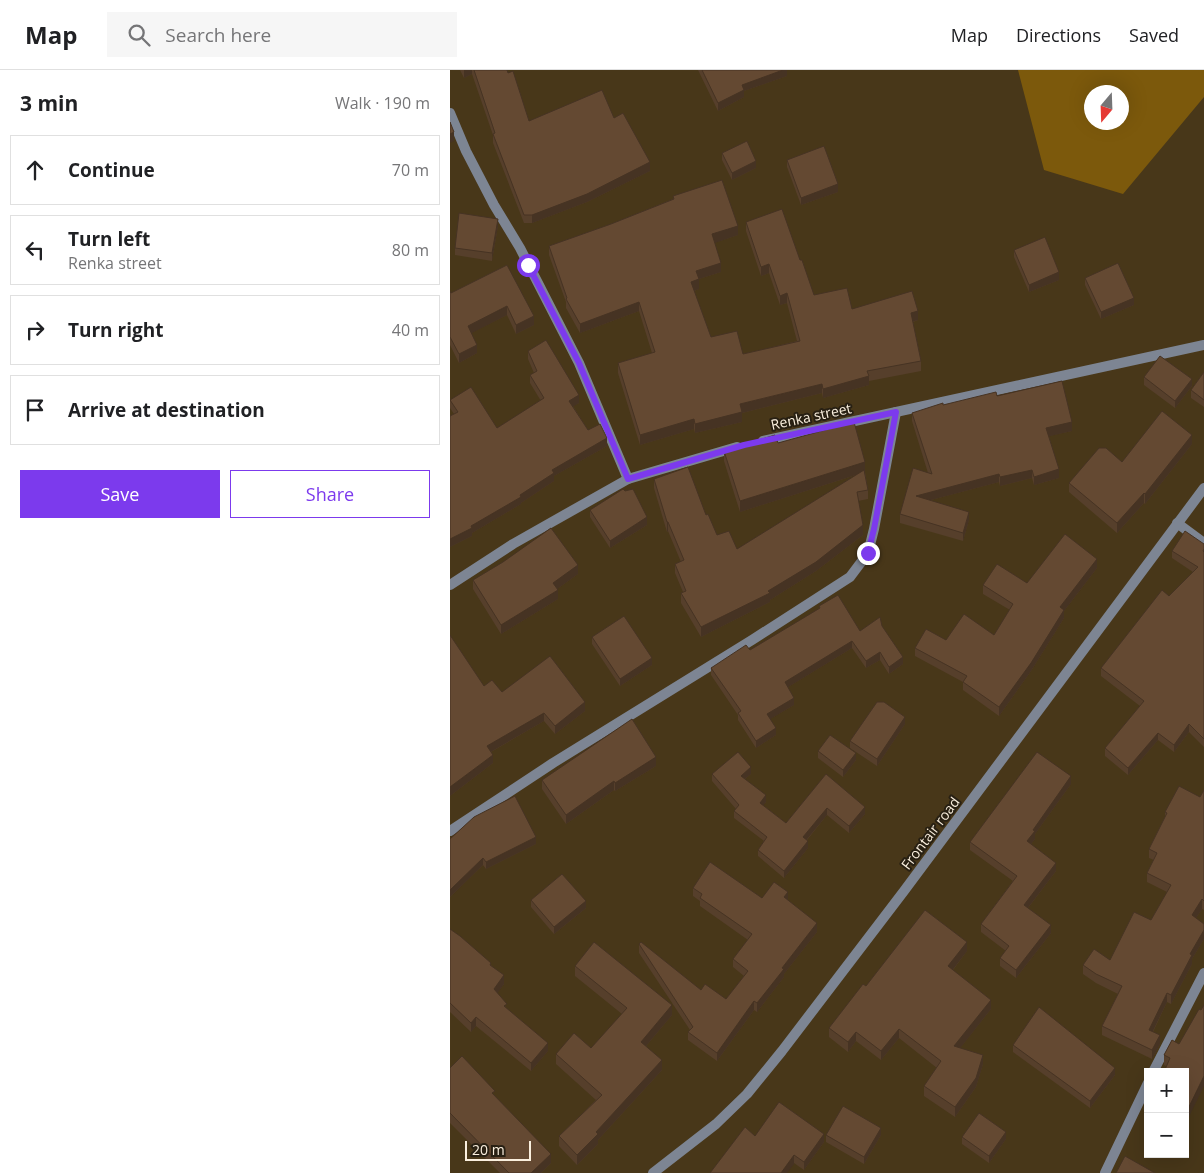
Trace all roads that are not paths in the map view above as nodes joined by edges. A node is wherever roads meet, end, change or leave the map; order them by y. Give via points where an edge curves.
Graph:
1 (450, 112) edge
2 (1204, 345) edge
3 (896, 412) junction
4 (628, 479) junction
5 (1204, 488) edge
6 (1177, 523) junction
7 (1204, 543) edge
8 (450, 585) edge
9 (450, 831) edge
10 (1204, 972) edge
11 (1156, 1068) edge
12 (1144, 1091) edge
13 (653, 1173) edge
14 (1105, 1173) edge

1 - 4 street via 466,151 579,363
2 - 3 street, Renka street
3 - 4 street, Renka street via 749,444
3 - 9 street via 868,553 850,576
4 - 8 street, Renka street via 513,544
5 - 6 street, Frontair road
6 - 7 street
6 - 13 street, Frontair road via 782,1051 747,1094 716,1124
10 - 11 street
12 - 14 street

